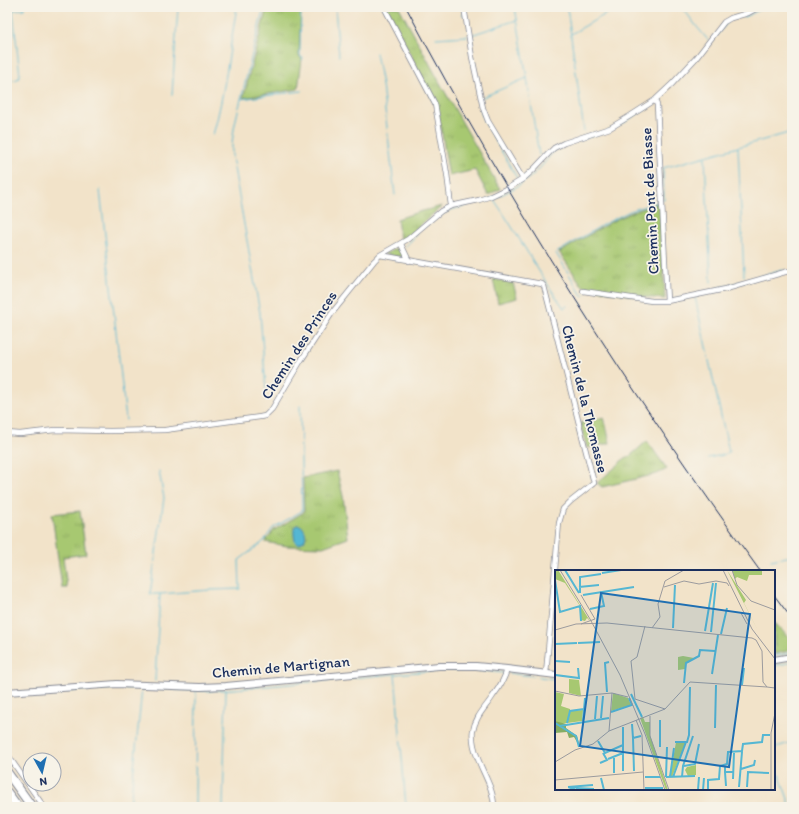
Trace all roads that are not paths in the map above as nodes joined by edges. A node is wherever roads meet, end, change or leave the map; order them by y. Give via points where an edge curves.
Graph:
1 (384, 7) edge
2 (464, 7) edge
3 (759, 7) edge
4 (655, 100) junction
5 (523, 179) junction
6 (451, 206) junction
7 (401, 244) junction
8 (380, 255) junction
9 (409, 260) junction
10 (792, 270) edge
11 (583, 291) dead end
12 (667, 301) junction
13 (7, 433) edge
14 (792, 657) edge
15 (775, 660) edge
16 (507, 669) junction
17 (546, 674) junction
18 (555, 675) edge
19 (7, 692) edge
20 (7, 754) edge
21 (7, 772) edge
22 (7, 792) edge
23 (18, 807) edge
24 (32, 807) edge
25 (44, 807) edge
26 (494, 807) edge

1 - 6 street via 434,104
2 - 5 street via 483,108 488,121
3 - 4 street, Chemin des Princes via 724,22 697,57
4 - 5 street, Chemin des Princes via 610,128 554,148
4 - 12 street, Chemin Pont de Biasse
5 - 6 street, Chemin des Princes via 491,196
6 - 7 street, Chemin des Princes via 441,211
7 - 8 street, Chemin des Princes
7 - 9 street
8 - 9 street
8 - 13 street, Chemin des Princes via 332,313 272,409 265,416 165,430 55,430
9 - 17 street, Chemin de la Thomasse via 542,284 544,288 594,483 563,509 559,523
10 - 12 street via 726,289
11 - 12 street
14 - 15 main road
16 - 17 main road, Chemin de Martignan
16 - 19 main road, Chemin de Martignan via 439,666 226,686 117,684
16 - 26 street via 473,731 476,754 491,788
17 - 18 main road, Chemin de Martignan
20 - 25 street
21 - 24 highway
22 - 23 highway

